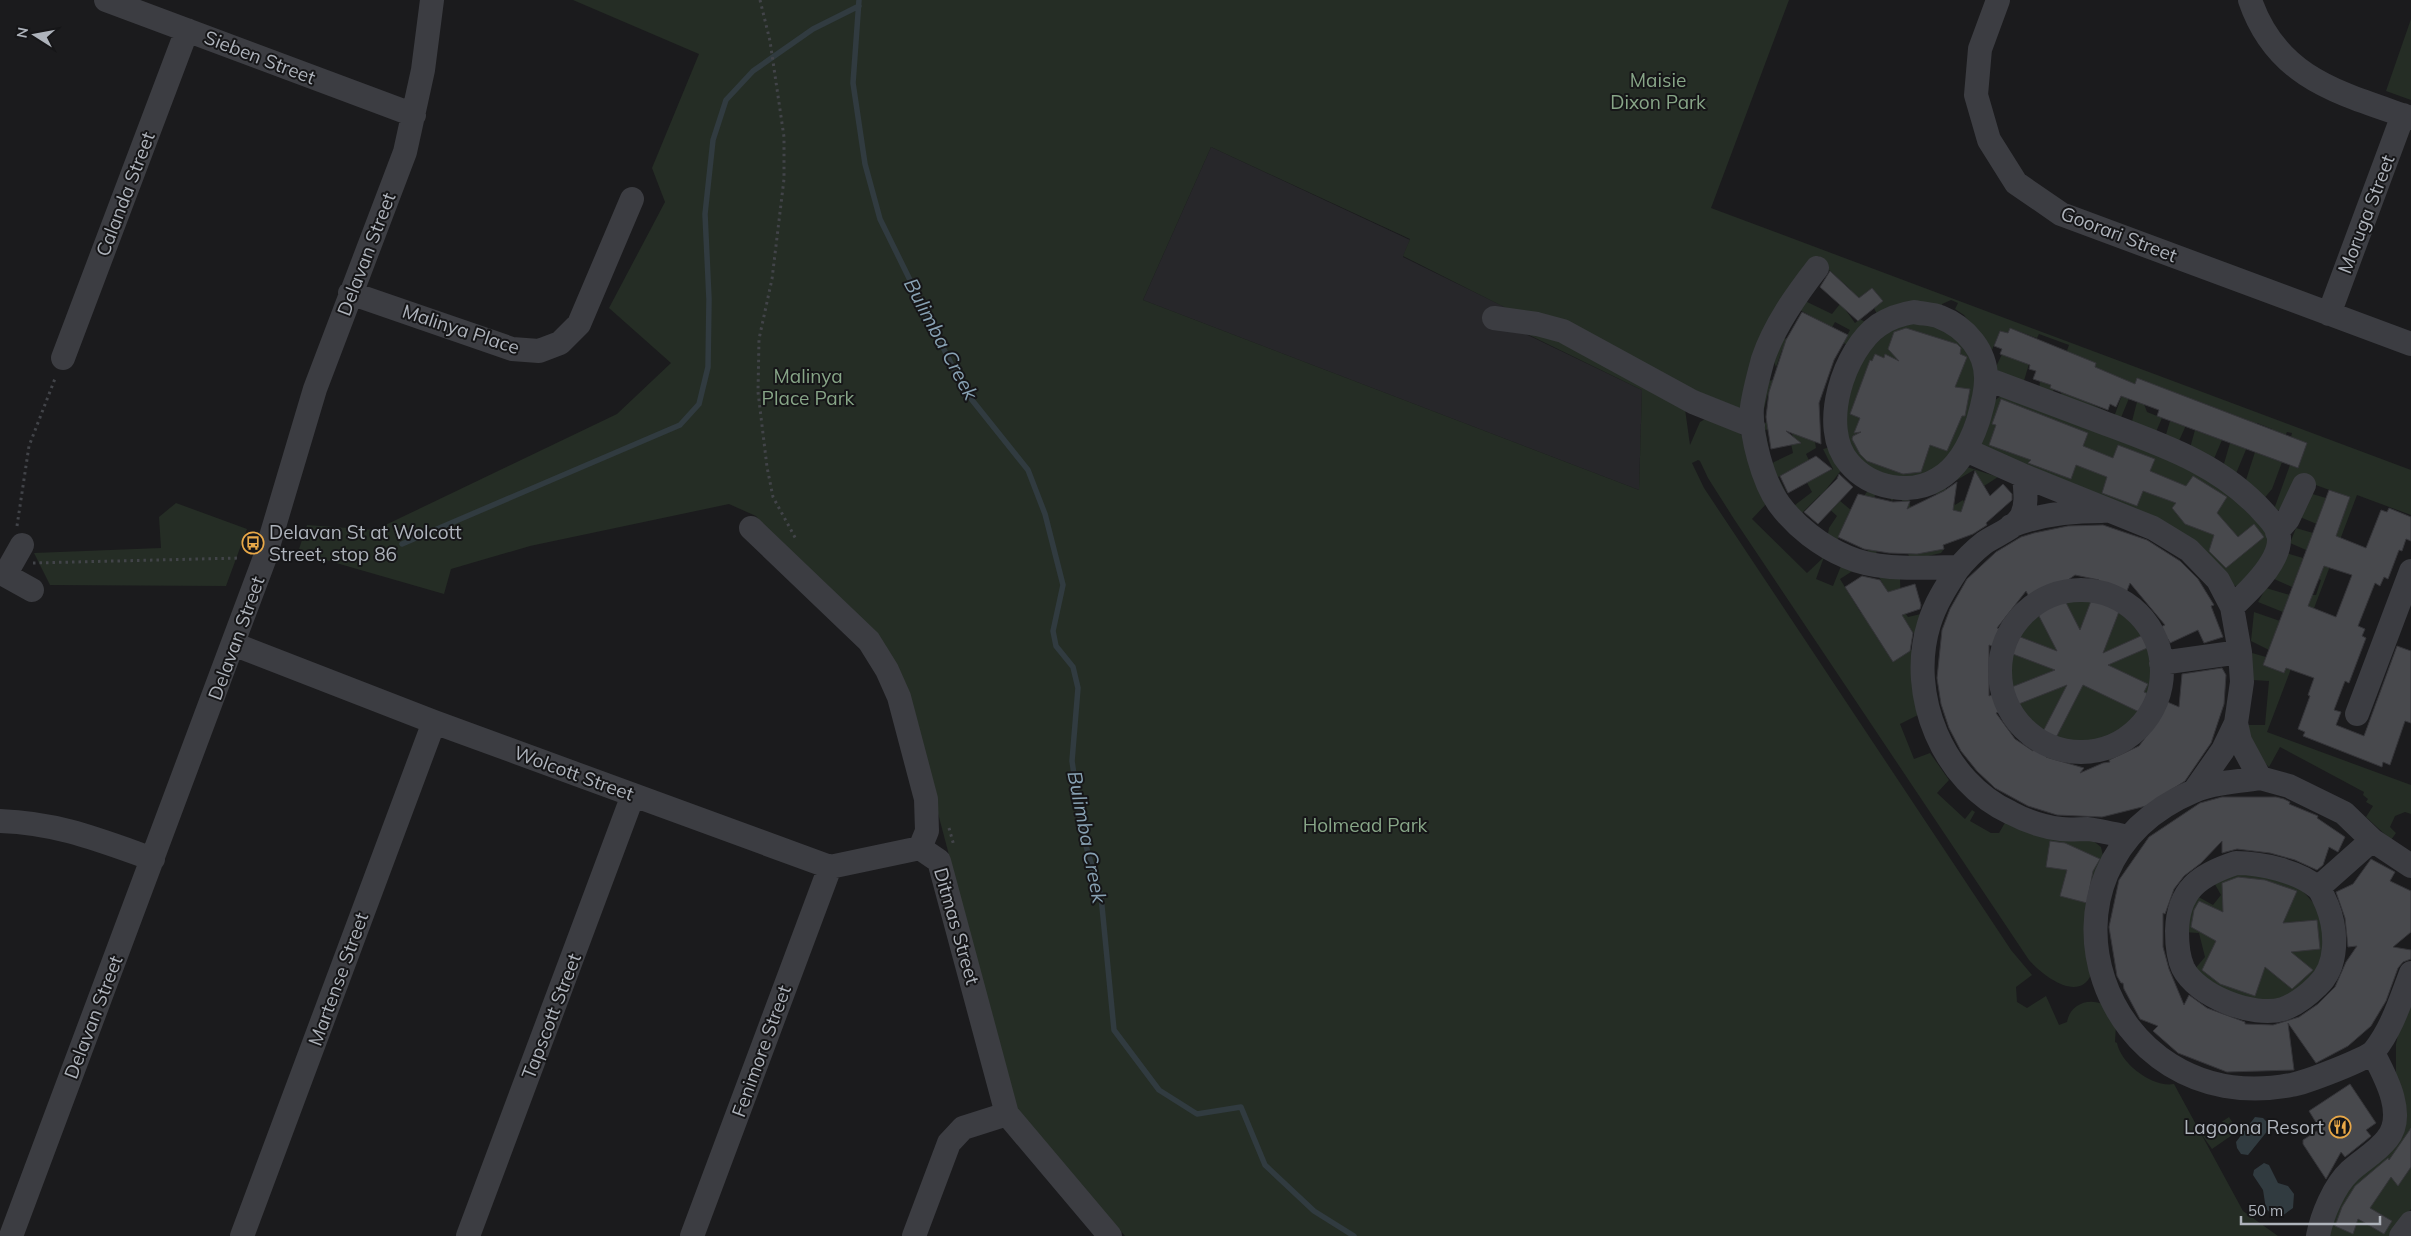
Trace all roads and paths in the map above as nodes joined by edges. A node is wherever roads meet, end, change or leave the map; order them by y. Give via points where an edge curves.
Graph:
1 (106, 0) edge
2 (432, 0) edge
3 (760, 0) edge
4 (1998, 0) edge
5 (2250, 0) edge
6 (187, 30) junction
7 (774, 70) dead end
8 (414, 115) junction
9 (2407, 116) edge
10 (632, 199) dead end
11 (1817, 268) dead end
12 (350, 293) junction
13 (2329, 314) junction
14 (1494, 318) dead end
15 (2411, 344) edge
16 (63, 358) joint
17 (1987, 379) junction
18 (1754, 426) junction
19 (1966, 450) junction
20 (2024, 476) junction
21 (2304, 486) dead end
22 (2111, 511) junction
23 (2011, 526) junction
24 (751, 528) dead end
25 (2277, 532) junction
26 (240, 558) dead end
27 (10, 564) edge
28 (1959, 567) junction
29 (2411, 571) edge
30 (32, 590) dead end
31 (2232, 607) junction
32 (2403, 618) edge
33 (233, 644) junction
34 (2240, 652) junction
35 (2161, 663) junction
36 (2357, 714) dead end
37 (434, 722) junction
38 (2236, 722) junction
39 (2260, 778) junction
40 (2195, 790) junction
41 (633, 795) junction
42 (0, 821) edge
43 (2129, 837) junction
44 (2372, 840) junction
45 (920, 848) junction
46 (153, 859) junction
47 (2411, 866) edge
48 (830, 867) junction
49 (2318, 888) junction
50 (2411, 973) edge
51 (2373, 1053) junction
52 (1008, 1114) junction
53 (2411, 1223) edge
54 (0, 1233) edge
55 (11, 1236) edge
56 (242, 1236) edge
57 (468, 1236) edge
58 (692, 1236) edge
59 (914, 1236) edge
60 (1110, 1236) edge
61 (2318, 1236) edge
62 (2401, 1236) edge

1 - 6 street, Sieben Street
2 - 8 street, Delavan Street
3 - 7 path
4 - 13 street, Goorari Street via 1980,48 1976,95 1988,140 2016,184 2061,214
5 - 9 street via 2258,23 2274,47 2296,68 2328,88
6 - 8 street, Sieben Street
6 - 16 street, Calanda Street
8 - 12 street, Delavan Street via 404,152
9 - 13 street, Moruga Street
10 - 12 street, Malinya Place via 579,324 560,343 539,351 512,350
11 - 18 street via 1795,296 1764,358 1752,407
12 - 33 street, Delavan Street via 304,426 279,517
13 - 15 street, Goorari Street
14 - 18 street via 1537,324 1563,332 1693,402
16 - 27 path via 29,446
17 - 19 street via 1985,397
17 - 19 street via 1982,358 1972,339 1958,326 1939,316 1914,312 1886,320 1859,345 1836,402 1835,424 1839,445 1847,462 1877,484 1916,488 1939,479
17 - 25 street via 2178,451 2225,478 2254,502 2275,525
18 - 28 street via 1764,474 1779,504 1816,542 1848,558 1874,565
19 - 20 street
20 - 22 street
20 - 23 street via 2025,502 2021,517
21 - 25 street via 2288,519
22 - 23 street via 2063,512
22 - 31 street via 2153,528 2189,550 2218,580
23 - 28 street via 1983,544
24 - 45 street, Ditmas Street via 870,641 887,670 899,697 926,799 927,831
25 - 31 street via 2279,540 2273,558 2257,582
26 - 27 path
27 - 30 street
28 - 43 street via 1940,597 1929,625 1923,662 1930,716 1947,754 1964,778 1985,798 2009,813 2061,829 2088,829
29 - 32 street
31 - 34 street
32 - 36 street
33 - 37 street, Wolcott Street
33 - 46 street, Delavan Street
34 - 35 street
34 - 38 street via 2242,682
35 - 35 street via 2155,638 2141,616 2121,600 2096,591 2071,590 2046,597 2025,612 2009,633 2000,657 2001,685 2010,711 2027,732 2051,747 2078,752 2105,749 2129,736 2148,716 2160,690
37 - 41 street, Wolcott Street
37 - 56 street, Martense Street
38 - 39 street via 2240,741
38 - 40 street via 2223,750
39 - 40 street
39 - 44 street via 2289,786 2344,813
40 - 43 street via 2152,815
41 - 48 street, Wolcott Street
41 - 57 street, Tapscott Street
42 - 46 street via 34,822 68,830
43 - 51 street via 2119,848 2108,870 2098,904 2095,947 2103,981 2124,1022 2144,1046 2164,1063 2189,1077 2233,1087 2273,1088 2311,1081
44 - 47 street
44 - 49 street
45 - 48 street
45 - 52 street, Ditmas Street via 940,860
46 - 55 street, Delavan Street
48 - 58 street, Fenimore Street
49 - 49 street via 2332,918 2335,939 2331,963 2323,981 2303,1000 2281,1009 2259,1011 2237,1007 2195,983 2184,968 2177,944 2177,919 2185,894 2199,879 2236,863 2260,863
50 - 51 street via 2396,1012
51 - 61 street via 2391,1094 2395,1124 2388,1139 2349,1172 2335,1191
52 - 59 street via 963,1128 949,1143
52 - 60 street, Ditmas Street
53 - 62 street
54 - 55 street

